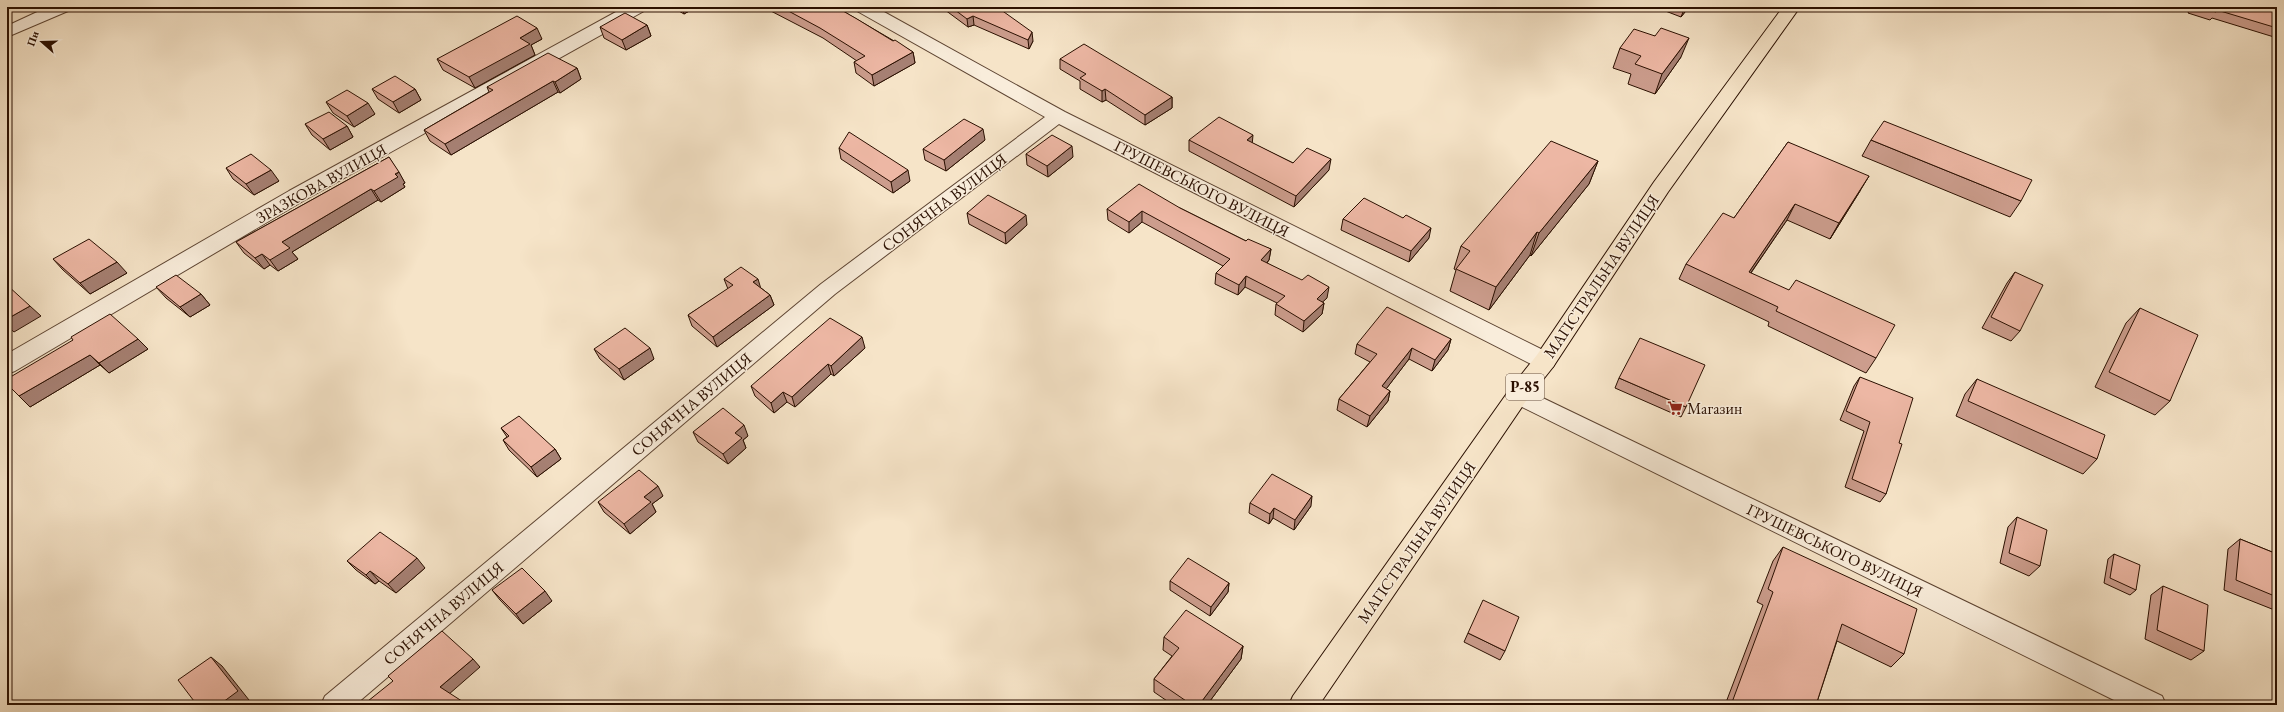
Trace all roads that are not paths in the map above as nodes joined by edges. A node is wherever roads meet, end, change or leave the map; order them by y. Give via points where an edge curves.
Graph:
1 (62, 7) edge
2 (638, 7) edge
3 (863, 7) edge
4 (1792, 7) edge
5 (7, 32) edge
6 (1058, 116) junction
7 (1545, 361) junction
8 (7, 365) edge
9 (1518, 395) junction
10 (335, 705) edge
11 (1303, 705) edge
12 (2152, 705) edge

1 - 5 street
2 - 8 street, ЗРАЗКОВА ВУЛИЦЯ via 296,196
3 - 6 street, ГРУШЕВСЬКОГО ВУЛИЦЯ
4 - 7 main road, МАГІСТРАЛЬНА ВУЛИЦЯ / Р-85 via 1661,187
6 - 7 street, ГРУШЕВСЬКОГО ВУЛИЦЯ
6 - 10 street, СОНЯЧНА ВУЛИЦЯ via 828,289
7 - 9 main road, МАГІСТРАЛЬНА ВУЛИЦЯ / Р-85
9 - 11 main road, МАГІСТРАЛЬНА ВУЛИЦЯ / Р-85
9 - 12 street, ГРУШЕВСЬКОГО ВУЛИЦЯ

